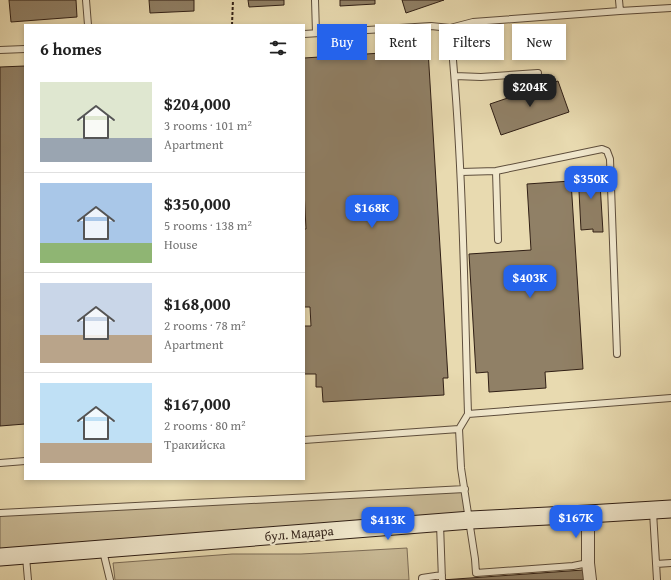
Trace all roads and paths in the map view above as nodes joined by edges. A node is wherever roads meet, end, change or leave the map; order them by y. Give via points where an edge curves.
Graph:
1 (86, 0) edge
2 (233, 0) edge
3 (315, 0) edge
4 (619, 0) edge
5 (671, 8) edge
6 (620, 11) junction
7 (88, 24) edge
8 (232, 24) edge
9 (465, 24) edge
10 (439, 27) edge
11 (316, 33) junction
12 (305, 34) edge
13 (24, 49) edge
14 (0, 50) edge
15 (453, 60) edge
16 (538, 73) dead end
17 (455, 76) junction
18 (496, 171) junction
19 (461, 172) junction
20 (498, 240) dead end
21 (617, 354) dead end
22 (671, 398) edge
23 (468, 414) junction
24 (459, 428) junction
25 (305, 440) edge
26 (24, 461) edge
27 (0, 463) edge
28 (465, 489) junction
29 (671, 509) edge
30 (653, 510) junction
31 (0, 513) edge
32 (588, 514) junction
33 (469, 520) junction
34 (440, 522) junction
35 (103, 549) junction
36 (26, 555) junction
37 (0, 557) edge
38 (588, 563) junction
39 (671, 563) edge
40 (656, 564) junction
41 (442, 577) edge
42 (28, 580) edge
43 (110, 580) edge
44 (422, 580) edge
45 (590, 580) edge
46 (657, 580) edge

1 - 7 lane
2 - 8 path
3 - 11 lane
4 - 6 lane
5 - 6 lane
6 - 9 lane
10 - 11 lane
11 - 12 lane
13 - 14 lane
15 - 17 lane
16 - 17 lane
17 - 19 lane
18 - 19 lane
18 - 20 lane
18 - 21 lane via 602,149 607,151 610,159
19 - 23 lane
22 - 23 lane
23 - 24 lane
24 - 25 lane
24 - 28 lane
26 - 27 lane
28 - 31 lane
28 - 33 lane
29 - 30 main road, бул. Мадара
30 - 32 main road, бул. Мадара
30 - 40 lane
32 - 33 main road, бул. Мадара
32 - 38 street
33 - 34 main road, бул. Мадара
33 - 38 lane via 476,573
34 - 35 main road, бул. Мадара
34 - 41 lane
35 - 36 main road, бул. Мадара
35 - 43 lane
36 - 37 main road, бул. Мадара
36 - 42 lane
38 - 45 street
39 - 40 lane
40 - 46 lane
41 - 44 lane

